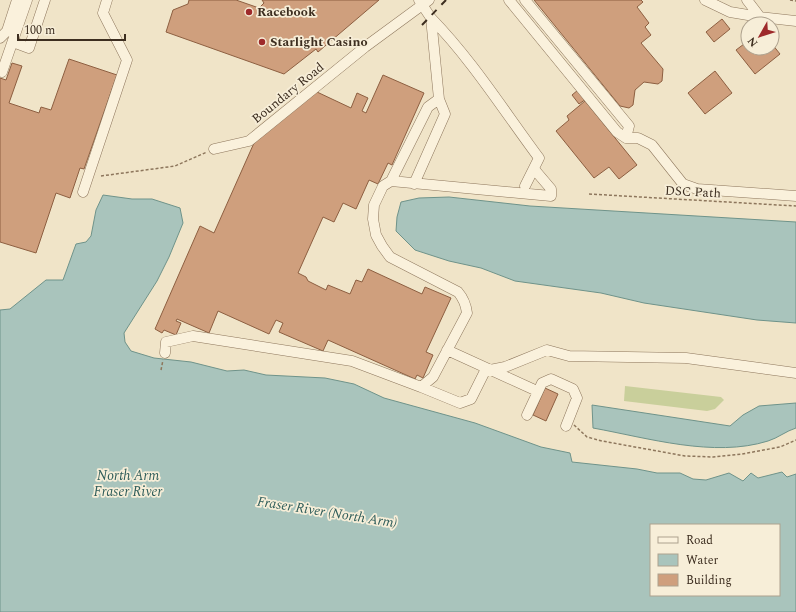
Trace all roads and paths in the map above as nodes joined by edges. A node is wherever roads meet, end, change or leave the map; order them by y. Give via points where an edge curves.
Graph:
1 (10, 0) edge
2 (17, 0) edge
3 (27, 0) edge
4 (44, 0) edge
5 (107, 0) edge
6 (509, 0) edge
7 (525, 0) edge
8 (705, 0) edge
9 (747, 0) edge
10 (790, 0) edge
11 (796, 1) edge
12 (423, 2) edge
13 (754, 16) edge
14 (759, 16) edge
15 (431, 18) junction
16 (780, 19) edge
17 (796, 21) edge
18 (0, 38) edge
19 (13, 42) junction
20 (2, 72) dead end
21 (438, 99) junction
22 (626, 138) junction
23 (214, 149) joint
24 (534, 169) junction
25 (101, 176) dead end
26 (391, 180) junction
27 (414, 184) junction
28 (525, 186) dead end
29 (83, 192) dead end
30 (589, 194) dead end
31 (796, 196) edge
32 (796, 206) edge
33 (447, 350) junction
34 (165, 353) dead end
35 (492, 369) junction
36 (796, 373) edge
37 (421, 387) junction
38 (537, 391) junction
39 (527, 415) dead end
40 (568, 423) joint
41 (796, 440) edge

1 - 18 street via 0,30
2 - 18 street via 7,31
3 - 19 street
4 - 19 street via 28,48
5 - 29 street via 102,13 127,60
6 - 22 street via 617,132
7 - 22 street via 630,126
8 - 13 street via 730,12
9 - 14 street
10 - 11 path
12 - 15 street
12 - 23 street, Boundary Road via 249,141
15 - 21 street
15 - 24 street via 483,81 539,158
16 - 17 street
19 - 20 street
21 - 26 street via 428,108
21 - 27 street via 445,114
22 - 31 street via 638,138 652,145 683,184 697,188
23 - 25 path via 174,166
24 - 27 street via 551,189 551,196
24 - 28 street
26 - 27 street
26 - 33 street via 383,186 374,205 376,235 382,246 390,257 458,292 464,299 467,314
30 - 32 path, DSC Path
33 - 35 street
33 - 37 street via 432,377
34 - 37 street via 166,342 193,336 352,361
35 - 36 street via 505,367 547,350 569,356 686,358
35 - 37 street via 485,371 471,399 460,403
35 - 38 street
38 - 39 street
38 - 40 street via 542,383 551,379 573,389 577,398
40 - 41 path via 587,437 685,456 742,454 780,447

